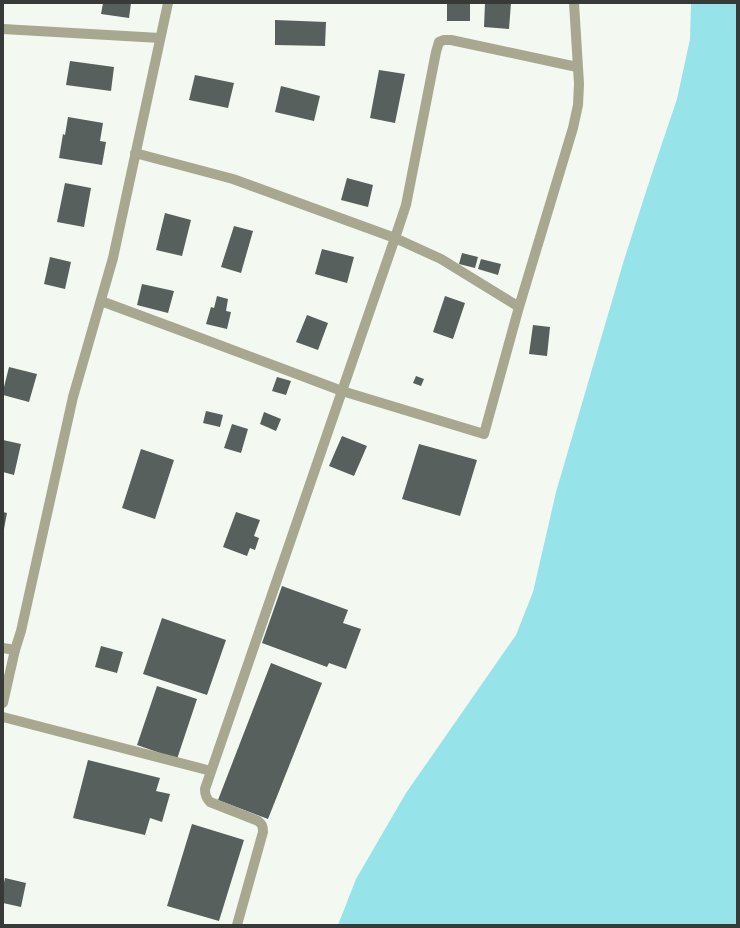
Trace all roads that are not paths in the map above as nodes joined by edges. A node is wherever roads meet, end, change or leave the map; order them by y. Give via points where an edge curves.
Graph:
1 (168, 3) edge
2 (574, 3) edge
3 (3, 29) edge
4 (160, 38) junction
5 (578, 67) junction
6 (136, 153) junction
7 (395, 238) junction
8 (101, 301) junction
9 (519, 307) junction
10 (342, 392) junction
11 (3, 648) edge
12 (15, 650) junction
13 (7, 669) edge
14 (3, 703) edge
15 (3, 717) edge
16 (211, 772) junction
17 (238, 925) edge

1 - 4 street
2 - 5 street
3 - 4 street
4 - 6 street
5 - 7 street via 451,40 439,42 406,205
5 - 9 street via 578,106 573,128
6 - 7 street via 233,178
6 - 8 street via 114,258
7 - 9 street via 441,259
7 - 10 street
8 - 10 street
8 - 12 street via 73,397
9 - 10 street via 484,434
10 - 16 street
11 - 12 street
12 - 13 street
13 - 14 street
15 - 16 street
16 - 17 street via 205,789 206,798 210,802 258,821 263,827

